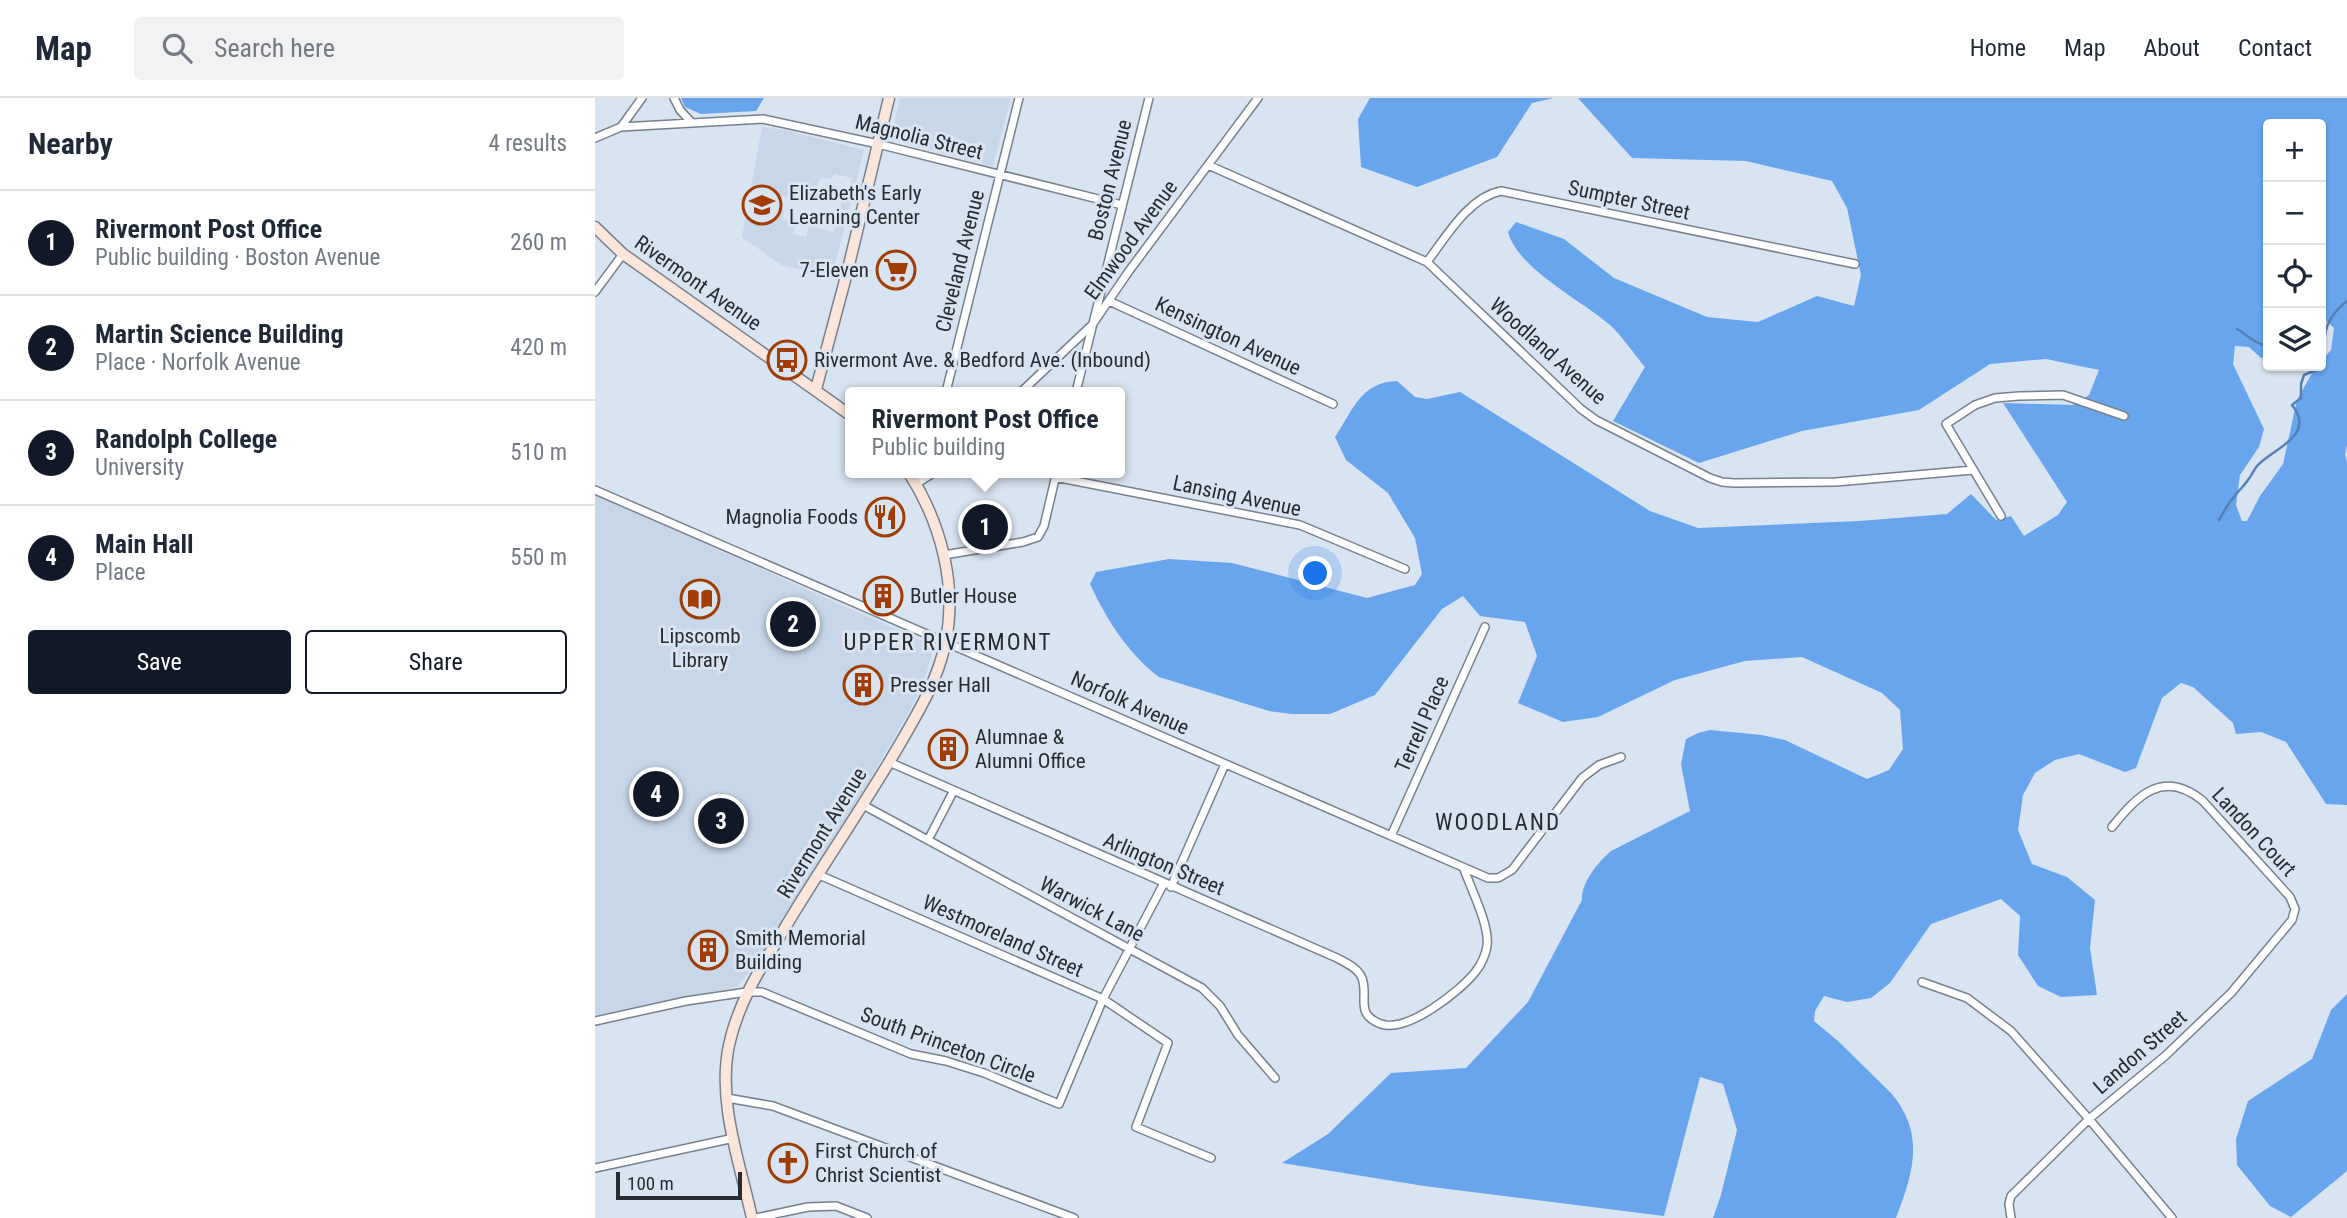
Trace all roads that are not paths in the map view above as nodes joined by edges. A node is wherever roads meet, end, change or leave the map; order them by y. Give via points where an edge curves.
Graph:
1 (642, 98) edge
2 (674, 98) edge
3 (889, 98) edge
4 (1019, 98) edge
5 (1149, 98) edge
6 (1258, 98) edge
7 (691, 122) junction
8 (621, 127) junction
9 (595, 138) edge
10 (878, 144) junction
11 (1208, 165) junction
12 (1000, 175) junction
13 (1122, 205) junction
14 (595, 227) edge
15 (623, 254) junction
16 (1427, 262) junction
17 (1855, 264) dead end
18 (595, 292) edge
19 (1109, 302) junction
20 (1092, 325) junction
21 (947, 387) edge
22 (1026, 387) edge
23 (1077, 387) edge
24 (816, 389) junction
25 (1333, 404) dead end
26 (845, 411) edge
27 (2124, 416) dead end
28 (1973, 470) junction
29 (912, 478) edge
30 (925, 478) edge
31 (1055, 478) edge
32 (1071, 478) edge
33 (916, 484) junction
34 (595, 490) edge
35 (2001, 516) dead end
36 (944, 555) junction
37 (1405, 569) dead end
38 (1485, 627) dead end
39 (946, 644) junction
40 (1621, 757) dead end
41 (889, 762) junction
42 (1225, 764) junction
43 (953, 792) junction
44 (863, 804) junction
45 (2112, 827) dead end
46 (1391, 836) junction
47 (928, 840) junction
48 (1464, 869) junction
49 (817, 874) junction
50 (1168, 885) junction
51 (2295, 909) joint
52 (1129, 949) junction
53 (1922, 982) dead end
54 (747, 992) junction
55 (1103, 999) junction
56 (595, 1021) edge
57 (1275, 1078) dead end
58 (727, 1098) junction
59 (2089, 1119) junction
60 (734, 1138) junction
61 (1211, 1158) dead end
62 (595, 1168) edge
63 (754, 1218) edge
64 (867, 1218) edge
65 (1074, 1218) edge
66 (2011, 1218) edge
67 (2172, 1218) edge

1 - 8 street
2 - 7 street
3 - 10 main road
4 - 12 street, Cleveland Avenue
5 - 13 street, Boston Avenue
6 - 11 street, Elmwood Avenue
7 - 8 street, Magnolia Street
7 - 10 street, Magnolia Street via 763,119
8 - 9 street
10 - 12 street, Magnolia Street
10 - 24 main road
11 - 16 street, Woodland Avenue
11 - 19 street, Elmwood Avenue
12 - 13 street, Magnolia Street
12 - 21 street, Cleveland Avenue
13 - 20 street, Boston Avenue
14 - 15 main road, Rivermont Avenue
15 - 18 street
15 - 24 main road, Rivermont Avenue
16 - 17 street, Sumpter Street via 1476,200 1501,191
16 - 28 street, Woodland Avenue via 1581,409 1710,478 1734,483 1836,482
19 - 20 street, Elmwood Avenue
19 - 25 street, Kensington Avenue
20 - 22 street, Elmwood Avenue
20 - 23 street, Boston Avenue
24 - 26 main road, Rivermont Avenue
27 - 28 street via 2063,395 1985,401 1946,425
28 - 35 street
29 - 33 main road, Rivermont Avenue
30 - 33 street
31 - 36 street via 1038,537
32 - 37 street, Lansing Avenue via 1300,525
33 - 36 main road, Rivermont Avenue via 934,519
34 - 39 street, Norfolk Avenue
36 - 39 main road, Rivermont Avenue
38 - 46 street, Terrell Place
39 - 41 main road, Rivermont Avenue via 932,687
39 - 42 street, Norfolk Avenue
40 - 48 street, Norfolk Avenue via 1582,778 1513,870 1488,878
41 - 43 street, Arlington Street
41 - 44 main road, Rivermont Avenue
42 - 46 street, Norfolk Avenue
42 - 50 street
43 - 47 street
43 - 50 street, Arlington Street
44 - 47 street, Warwick Lane
44 - 49 main road, Rivermont Avenue
45 - 51 street, Landon Court via 2132,803 2152,790 2167,787 2190,792 2226,825 2290,897
46 - 48 street, Norfolk Avenue
47 - 52 street, Warwick Lane
48 - 50 street, Arlington Street via 1486,928 1488,944 1477,971 1422,1015 1391,1026 1370,1018 1365,1011 1362,976 1352,967
49 - 54 main road, Rivermont Avenue
49 - 55 street, Westmoreland Street
50 - 52 street
51 - 59 street, Landon Street via 2292,920 2231,993
52 - 55 street
52 - 57 street, Warwick Lane via 1202,988
53 - 59 street via 1967,998 2011,1031
54 - 55 street, South Princeton Circle via 762,992 911,1054 984,1073 1059,1104
54 - 56 street
54 - 58 main road, Rivermont Avenue via 729,1046
55 - 61 street, Westmoreland Street via 1168,1043 1136,1127
58 - 60 main road, Rivermont Avenue
58 - 65 street via 773,1106
59 - 66 street, Landon Street via 2011,1196
59 - 67 street
60 - 62 street
60 - 63 main road, Rivermont Avenue
63 - 64 street via 836,1206

